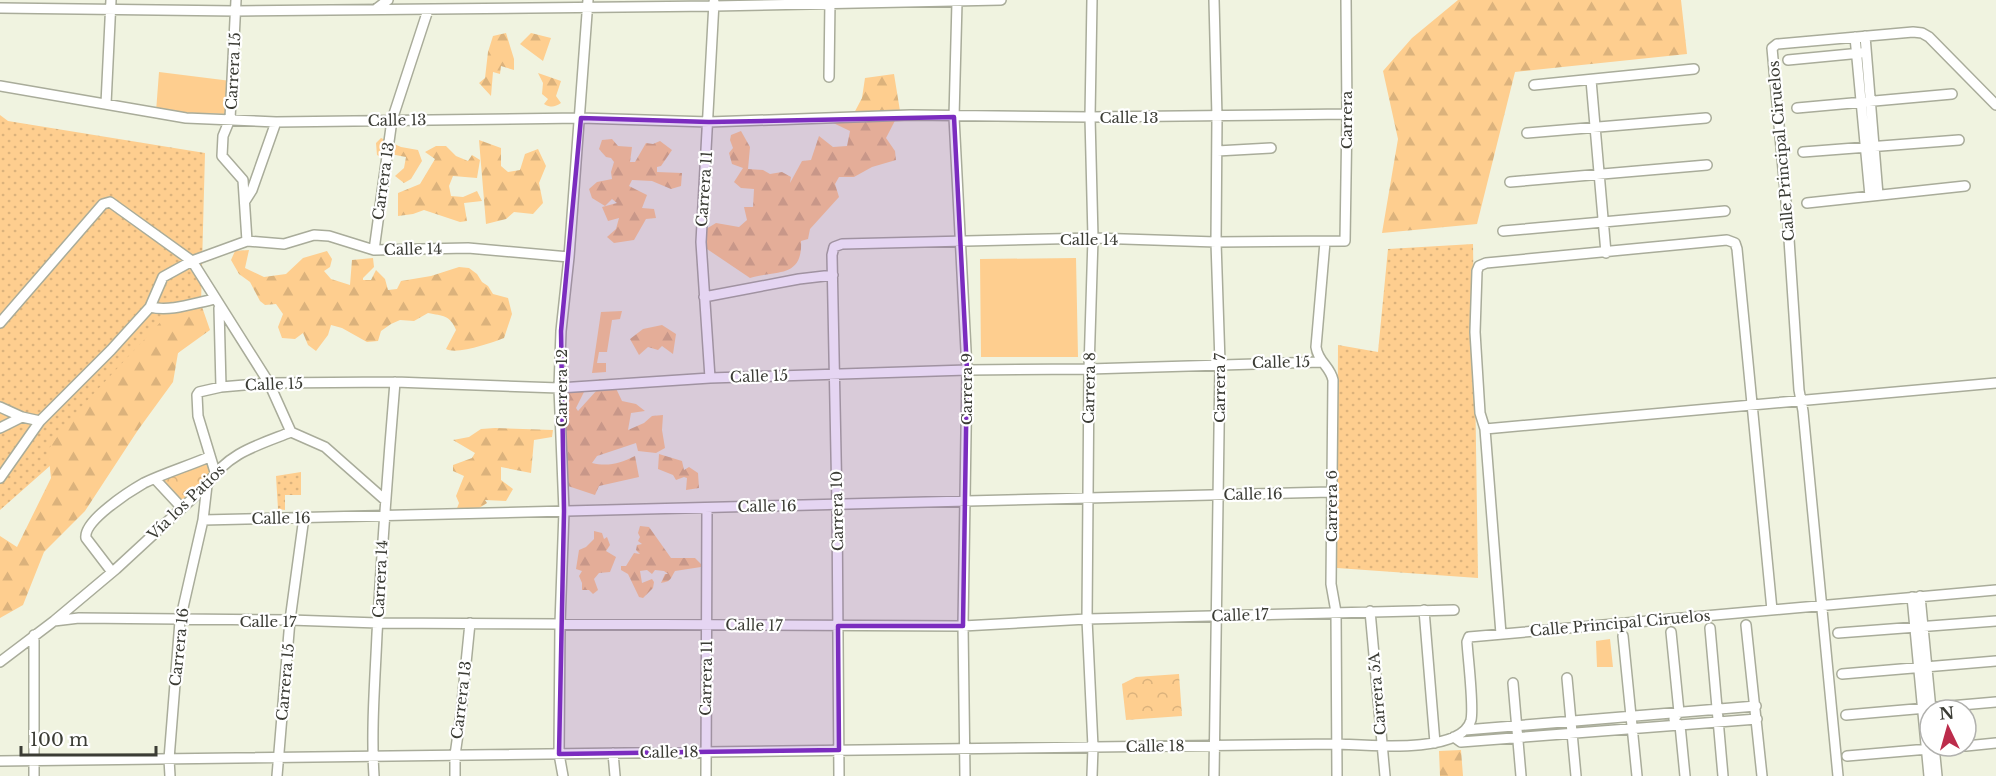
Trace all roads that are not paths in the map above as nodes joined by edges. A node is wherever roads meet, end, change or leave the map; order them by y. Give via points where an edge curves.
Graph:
1 (236, 0) edge
2 (388, 0) edge
3 (1001, 0) edge
4 (1092, 0) edge
5 (1214, 0) edge
6 (1346, 0) edge
7 (830, 2) edge
8 (957, 2) junction
9 (588, 3) edge
10 (714, 3) edge
11 (457, 4) edge
12 (111, 5) edge
13 (354, 5) edge
14 (0, 8) edge
15 (376, 9) junction
16 (428, 10) junction
17 (236, 11) junction
18 (1860, 37) junction
19 (1862, 53) junction
20 (1788, 60) dead end
21 (1694, 69) dead end
22 (829, 77) dead end
23 (1591, 80) junction
24 (1534, 85) dead end
25 (0, 86) edge
26 (1952, 94) dead end
27 (1866, 102) junction
28 (106, 104) junction
29 (1996, 105) edge
30 (1797, 108) dead end
31 (1347, 114) junction
32 (954, 117) junction
33 (1090, 117) junction
34 (1217, 117) junction
35 (581, 118) junction
36 (1706, 118) dead end
37 (230, 119) junction
38 (392, 120) junction
39 (276, 122) junction
40 (709, 122) junction
41 (1594, 128) junction
42 (1527, 134) dead end
43 (1959, 140) dead end
44 (1870, 147) junction
45 (1271, 148) dead end
46 (1217, 151) junction
47 (1803, 152) dead end
48 (1707, 165) dead end
49 (1598, 174) junction
50 (1510, 182) dead end
51 (1965, 186) dead end
52 (1874, 196) junction
53 (245, 201) junction
54 (1807, 203) dead end
55 (1725, 211) dead end
56 (1603, 222) junction
57 (1503, 231) dead end
58 (1093, 238) junction
59 (960, 240) junction
60 (247, 241) junction
61 (1345, 241) joint
62 (1216, 242) junction
63 (1325, 242) junction
64 (834, 247) joint
65 (374, 250) junction
66 (1605, 253) junction
67 (569, 256) junction
68 (192, 261) junction
69 (833, 275) junction
70 (704, 297) junction
71 (217, 303) junction
72 (150, 307) junction
73 (0, 323) edge
74 (1321, 362) junction
75 (1220, 363) junction
76 (1089, 369) junction
77 (967, 370) junction
78 (835, 374) junction
79 (710, 378) junction
80 (395, 382) junction
81 (269, 383) junction
82 (1996, 383) edge
83 (221, 387) junction
84 (559, 388) junction
85 (1802, 401) junction
86 (1752, 405) junction
87 (0, 407) edge
88 (22, 417) junction
89 (40, 421) junction
90 (0, 428) edge
91 (1485, 429) junction
92 (291, 432) junction
93 (209, 457) junction
94 (215, 472) junction
95 (0, 478) edge
96 (155, 479) junction
97 (207, 485) junction
98 (1331, 492) junction
99 (1218, 495) junction
100 (1088, 498) junction
101 (385, 500) junction
102 (964, 501) junction
103 (837, 504) junction
104 (707, 507) junction
105 (182, 508) junction
106 (564, 511) junction
107 (383, 516) junction
108 (304, 518) junction
109 (203, 520) junction
110 (112, 572) junction
111 (1996, 590) edge
112 (1916, 597) junction
113 (1823, 605) junction
114 (1424, 610) junction
115 (1454, 610) dead end
116 (1772, 610) junction
117 (1370, 611) junction
118 (1336, 612) junction
119 (1216, 616) junction
120 (1087, 619) junction
121 (290, 620) junction
122 (54, 621) junction
123 (180, 621) junction
124 (1996, 621) edge
125 (378, 623) junction
126 (470, 623) junction
127 (560, 624) junction
128 (707, 624) junction
129 (1746, 625) dead end
130 (838, 626) junction
131 (963, 626) junction
132 (1919, 626) junction
133 (1710, 628) dead end
134 (1671, 632) dead end
135 (1838, 633) dead end
136 (1501, 634) junction
137 (34, 635) junction
138 (1623, 636) dead end
139 (1996, 661) edge
140 (0, 662) edge
141 (1923, 667) junction
142 (1842, 674) dead end
143 (1567, 678) dead end
144 (1513, 683) dead end
145 (1927, 698) edge
146 (1996, 702) edge
147 (1978, 704) edge
148 (1756, 706) junction
149 (1717, 709) junction
150 (1918, 710) edge
151 (1679, 712) junction
152 (1846, 715) dead end
153 (1632, 716) junction
154 (1757, 719) junction
155 (1571, 721) junction
156 (1718, 722) junction
157 (1516, 725) junction
158 (1680, 725) junction
159 (1633, 728) junction
160 (1476, 729) junction
161 (1465, 730) junction
162 (1572, 732) junction
163 (1454, 737) junction
164 (1517, 737) junction
165 (1477, 740) junction
166 (1435, 743) junction
167 (1996, 743) edge
168 (1338, 744) junction
169 (1214, 745) junction
170 (1978, 745) edge
171 (1382, 746) junction
172 (1093, 747) junction
173 (965, 748) junction
174 (1918, 749) edge
175 (839, 750) junction
176 (705, 752) junction
177 (613, 753) junction
178 (559, 754) junction
179 (455, 755) junction
180 (373, 756) junction
181 (1847, 756) dead end
182 (278, 758) junction
183 (1931, 758) edge
184 (1934, 758) edge
185 (169, 759) junction
186 (0, 761) edge
187 (35, 761) junction
188 (34, 776) edge
189 (170, 776) edge
190 (277, 776) edge
191 (374, 776) edge
192 (455, 776) edge
193 (563, 776) edge
194 (615, 776) edge
195 (706, 776) edge
196 (839, 776) edge
197 (965, 776) edge
198 (1092, 776) edge
199 (1214, 776) edge
200 (1337, 776) edge
201 (1385, 776) edge
202 (1521, 776) edge
203 (1576, 776) edge
204 (1637, 776) edge
205 (1684, 776) edge
206 (1724, 776) edge
207 (1762, 776) edge
208 (1838, 776) edge
209 (1929, 776) edge
210 (1937, 776) edge

1 - 17 street, Carrera 15
2 - 15 street
3 - 8 street
4 - 33 street, Carrera 8
5 - 34 street, Carrera 7
6 - 31 street, Carrera
7 - 8 street
7 - 10 street
7 - 22 street
8 - 32 street, Carrera 9
9 - 10 street
9 - 11 street
9 - 35 street, Carrera 12
10 - 40 street, Carrera 11
11 - 16 street
12 - 14 street
12 - 17 street
12 - 28 street
13 - 15 street
13 - 17 street
15 - 16 street
16 - 38 street, Carrera 13
17 - 37 street, Carrera 15
18 - 19 street
18 - 29 street, Calle Principal Ciruelos via 1922,33
18 - 85 street, Calle Principal Ciruelos via 1777,44 1772,48
19 - 20 street
19 - 27 street
21 - 23 street
23 - 24 street
23 - 41 street
25 - 28 street, Calle 13
26 - 27 street
27 - 30 street
27 - 44 street
28 - 37 street, Calle 13 via 186,118
31 - 34 street, Calle 13
31 - 61 street, Carrera
32 - 33 street, Calle 13
32 - 40 street, Calle 13
32 - 59 street, Carrera 9
33 - 34 street, Calle 13
33 - 58 street, Carrera 8
34 - 46 street, Carrera 7
35 - 38 street, Calle 13
35 - 40 street, Calle 13
35 - 67 street, Carrera 12
36 - 41 street
37 - 39 street, Calle 13
37 - 53 street, Carrera 15 via 223,135 222,156 243,180
38 - 39 street, Calle 13
38 - 65 street, Carrera 13
39 - 53 street
40 - 70 street, Carrera 11 via 701,242
41 - 42 street
41 - 49 street
43 - 44 street
44 - 47 street
44 - 52 street
45 - 46 street
46 - 62 street, Carrera 7
48 - 49 street
49 - 50 street
49 - 56 street
51 - 52 street
52 - 54 street
53 - 60 street, Carrera 15
55 - 56 street
56 - 57 street
56 - 66 street
58 - 59 street, Calle 14
58 - 62 street, Calle 14
58 - 76 street, Carrera 8
59 - 64 street, Calle 14
59 - 77 street, Carrera 9
60 - 65 street, Calle 14 via 284,244 314,235 329,236
60 - 68 street, Calle 14
61 - 63 street, Calle 14
62 - 63 street, Calle 14
62 - 75 street, Carrera 7
63 - 74 street, Carrera 6 via 1316,347
64 - 69 street, Carrera 10
65 - 67 street, Calle 14 via 468,248
66 - 86 street via 1727,240 1736,243
66 - 91 street via 1479,266 1475,332 1480,413
67 - 84 street, Carrera 12
68 - 71 street
68 - 72 street, Calle 14 via 163,277
68 - 73 street via 110,202 103,204
69 - 70 street
69 - 78 street, Carrera 10
70 - 79 street, Carrera 11
71 - 72 street
71 - 81 street
71 - 83 street
72 - 89 street, Calle 14
74 - 75 street, Calle 15
74 - 98 street, Carrera 6 via 1329,367 1333,380
75 - 76 street, Calle 15
75 - 99 street, Carrera 7
76 - 77 street, Calle 15
76 - 100 street, Carrera 8
77 - 78 street, Calle 15
77 - 102 street, Carrera 9
78 - 79 street, Calle 15
78 - 103 street, Carrera 10
79 - 84 street, Calle 15
80 - 81 street, Calle 15
80 - 84 street, Calle 15
80 - 101 street, Carrera 14
81 - 83 street, Calle 15
81 - 92 street
82 - 85 street
83 - 93 street, Calle 15 via 197,395 198,416
84 - 106 street, Carrera 12
85 - 86 street
85 - 113 street
86 - 91 street
86 - 116 street
87 - 88 street
88 - 89 street
88 - 90 street
89 - 95 street, Calle 14
91 - 136 street
92 - 94 street, Vía los Patios via 236,454
92 - 101 street via 325,447
93 - 94 street
93 - 96 street
94 - 97 street, Vía los Patios
96 - 105 street
96 - 110 street via 119,500 86,531 88,541
97 - 105 street, Vía los Patios
97 - 109 street, Carrera 16
98 - 99 street, Calle 16
98 - 118 street, Carrera 6 via 1331,584
99 - 100 street, Calle 16
99 - 119 street, Carrera 7
100 - 102 street, Calle 16
100 - 120 street, Carrera 8
101 - 107 street, Carrera 14
102 - 103 street, Calle 16
102 - 131 street, Carrera 9
103 - 104 street, Calle 16
103 - 130 street, Carrera 10
104 - 106 street, Calle 16
104 - 128 street, Carrera 11
105 - 110 street, Vía los Patios
106 - 107 street, Calle 16
106 - 127 street, Carrera 12
107 - 108 street, Calle 16
107 - 125 street, Carrera 14
108 - 109 street, Calle 16
108 - 121 street, Carrera 15
109 - 123 street, Carrera 16
110 - 122 street, Vía los Patios
111 - 112 street, Calle Principal Ciruelos
112 - 113 street, Calle Principal Ciruelos
112 - 132 street
113 - 116 street, Calle Principal Ciruelos
113 - 208 street
114 - 115 street, Calle 17
114 - 117 street, Calle 17
114 - 166 street
116 - 136 street, Calle Principal Ciruelos
117 - 118 street, Calle 17
117 - 171 street, Carrera 5A
118 - 119 street, Calle 17
118 - 168 street, Carrera 6
119 - 120 street, Calle 17
119 - 169 street, Carrera 7
120 - 131 street, Calle 17
120 - 172 street, Carrera 8
121 - 123 street, Calle 17
121 - 125 street, Calle 17
121 - 182 street, Carrera 15
122 - 123 street, Calle 17
122 - 137 street, Vía los Patios
123 - 185 street, Carrera 16
124 - 132 street
125 - 126 street, Calle 17
125 - 180 street, Carrera 14
126 - 127 street, Calle 17
126 - 179 street, Carrera 13
127 - 128 street, Calle 17
127 - 178 street, Carrera 12
128 - 130 street, Calle 17
128 - 176 street, Carrera 11
129 - 148 street
130 - 131 street, Calle 17
130 - 175 street, Carrera 10
131 - 173 street, Carrera 9
132 - 135 street
132 - 141 street
133 - 149 street
134 - 151 street
136 - 161 street, Calle Principal Ciruelos via 1469,637 1467,642 1471,721
137 - 140 street, Vía los Patios
137 - 187 street
138 - 153 street
139 - 141 street
141 - 142 street
141 - 145 street
143 - 155 street
144 - 157 street
146 - 147 street
148 - 149 street
148 - 154 street
149 - 151 street
149 - 156 street
150 - 152 street
151 - 153 street
151 - 158 street via 1674,719
153 - 155 street
153 - 159 street
154 - 156 street
154 - 207 street
155 - 157 street
155 - 162 street
156 - 158 street
156 - 206 street
157 - 160 street
157 - 164 street
158 - 159 street
158 - 205 street
159 - 162 street
159 - 204 street
160 - 161 street
160 - 165 street
161 - 163 street
162 - 164 street
162 - 203 street
163 - 165 street via 1461,742
163 - 166 street
164 - 165 street
164 - 202 street
166 - 171 street
167 - 170 street
168 - 169 street, Calle 18
168 - 171 street
168 - 200 street, Carrera 6
169 - 172 street, Calle 18
169 - 199 street, Carrera 7
171 - 201 street, Carrera 5A
172 - 173 street, Calle 18
172 - 198 street, Carrera 8
173 - 175 street, Calle 18
173 - 197 street, Carrera 9
174 - 181 street
175 - 176 street, Calle 18
175 - 196 street, Carrera 10
176 - 177 street, Calle 18
176 - 195 street, Carrera 11
177 - 178 street, Calle 18
177 - 194 street
178 - 179 street, Calle 18
178 - 193 street, Carrera 12
179 - 180 street, Calle 18
179 - 192 street, Carrera 13
180 - 182 street, Calle 18
180 - 191 street, Carrera 14
182 - 185 street, Calle 18
182 - 190 street, Carrera 15
183 - 209 street
184 - 210 street
185 - 187 street, Calle 18
185 - 189 street, Carrera 16
186 - 187 street, Calle 18
187 - 188 street

